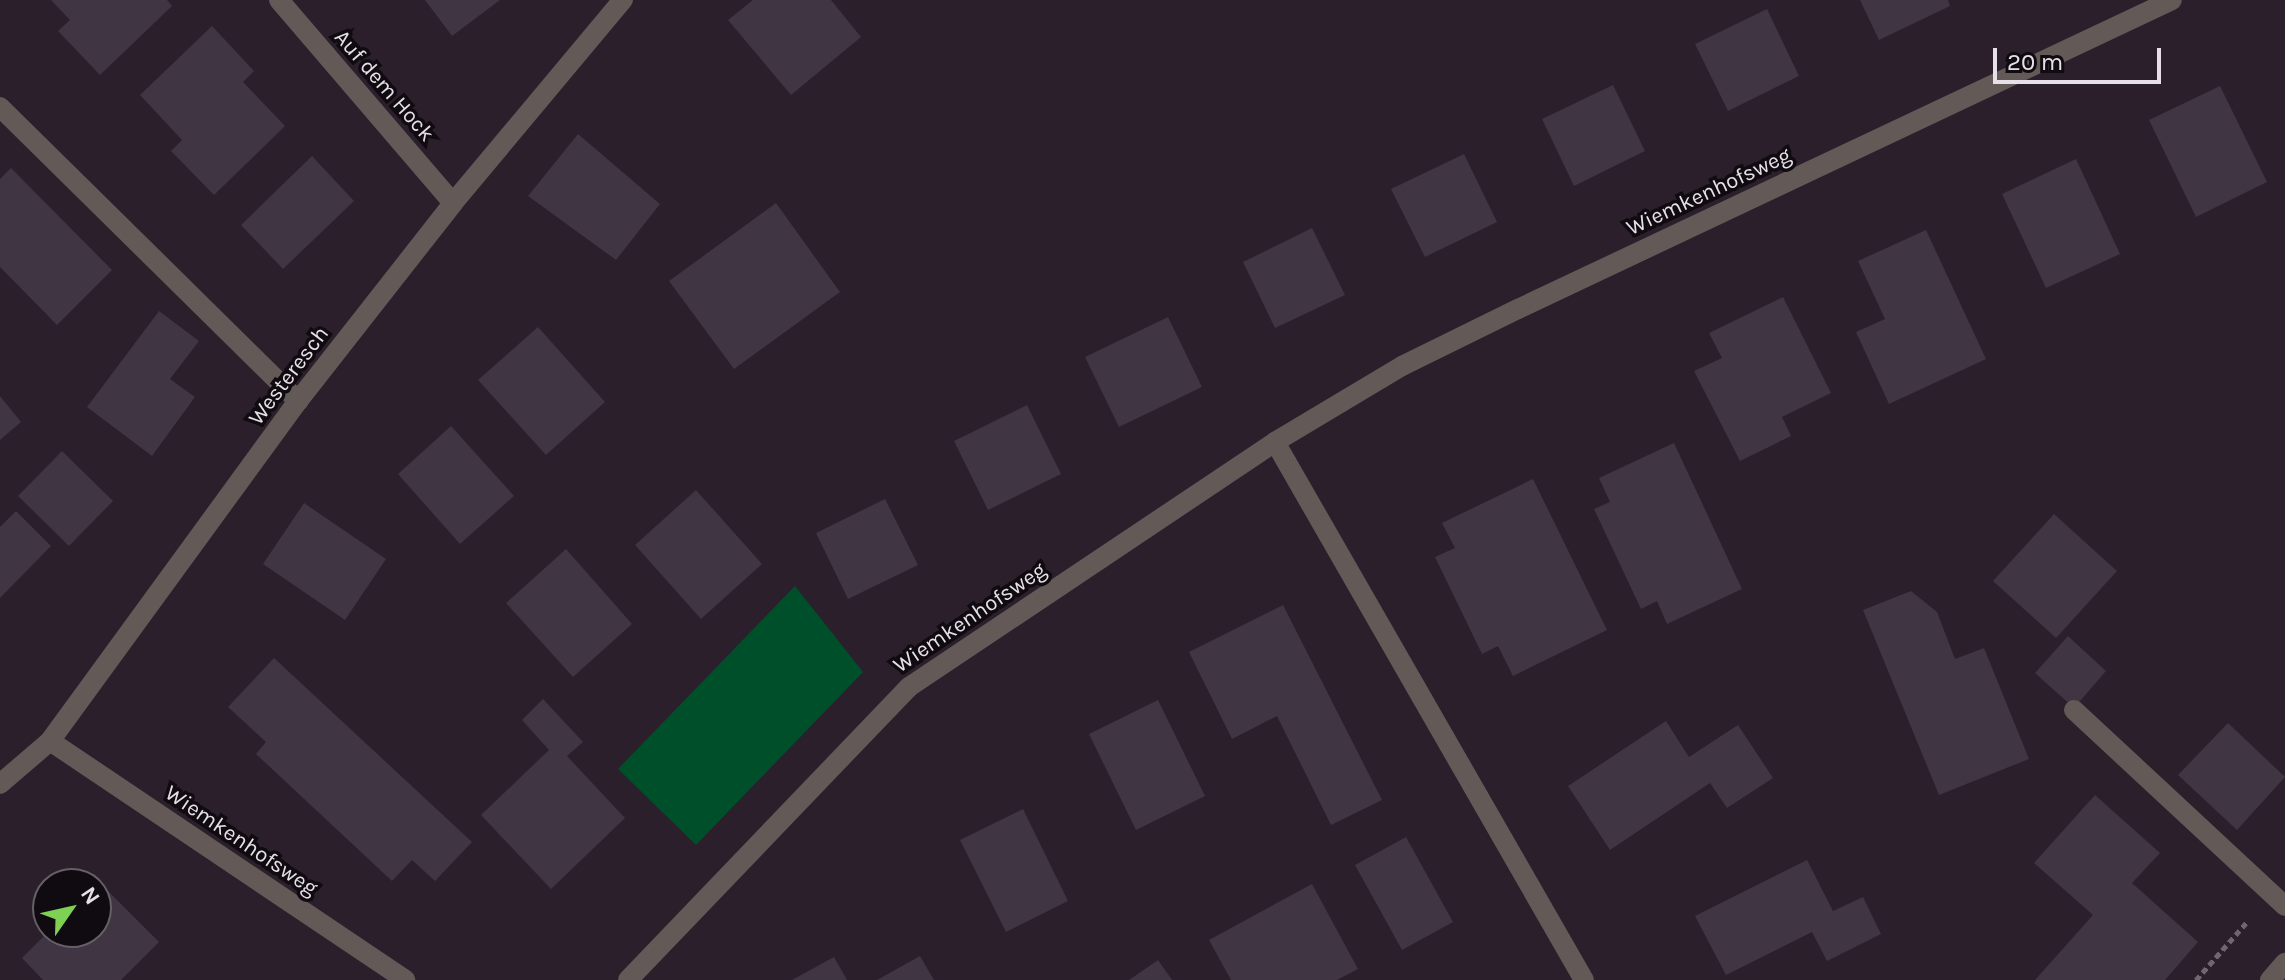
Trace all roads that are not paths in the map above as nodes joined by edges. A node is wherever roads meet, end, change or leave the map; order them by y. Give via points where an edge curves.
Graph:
1 (279, 0) edge
2 (623, 0) edge
3 (2172, 0) edge
4 (0, 107) edge
5 (453, 203) junction
6 (298, 401) junction
7 (1275, 442) junction
8 (2074, 710) dead end
9 (50, 741) junction
10 (0, 784) edge
11 (2278, 900) edge
12 (2285, 963) edge
13 (405, 980) edge
14 (628, 980) edge
15 (1584, 980) edge
16 (2270, 980) edge

1 - 5 street, Auf dem Hock
2 - 5 street, Westeresch
3 - 7 street, Wiemkenhofsweg via 1466,334
4 - 6 street
5 - 6 street, Westeresch
6 - 9 street, Westeresch
7 - 14 street, Wiemkenhofsweg via 909,687
7 - 15 street
8 - 11 street
9 - 10 street, Westeresch
9 - 13 street, Wiemkenhofsweg
12 - 16 street

